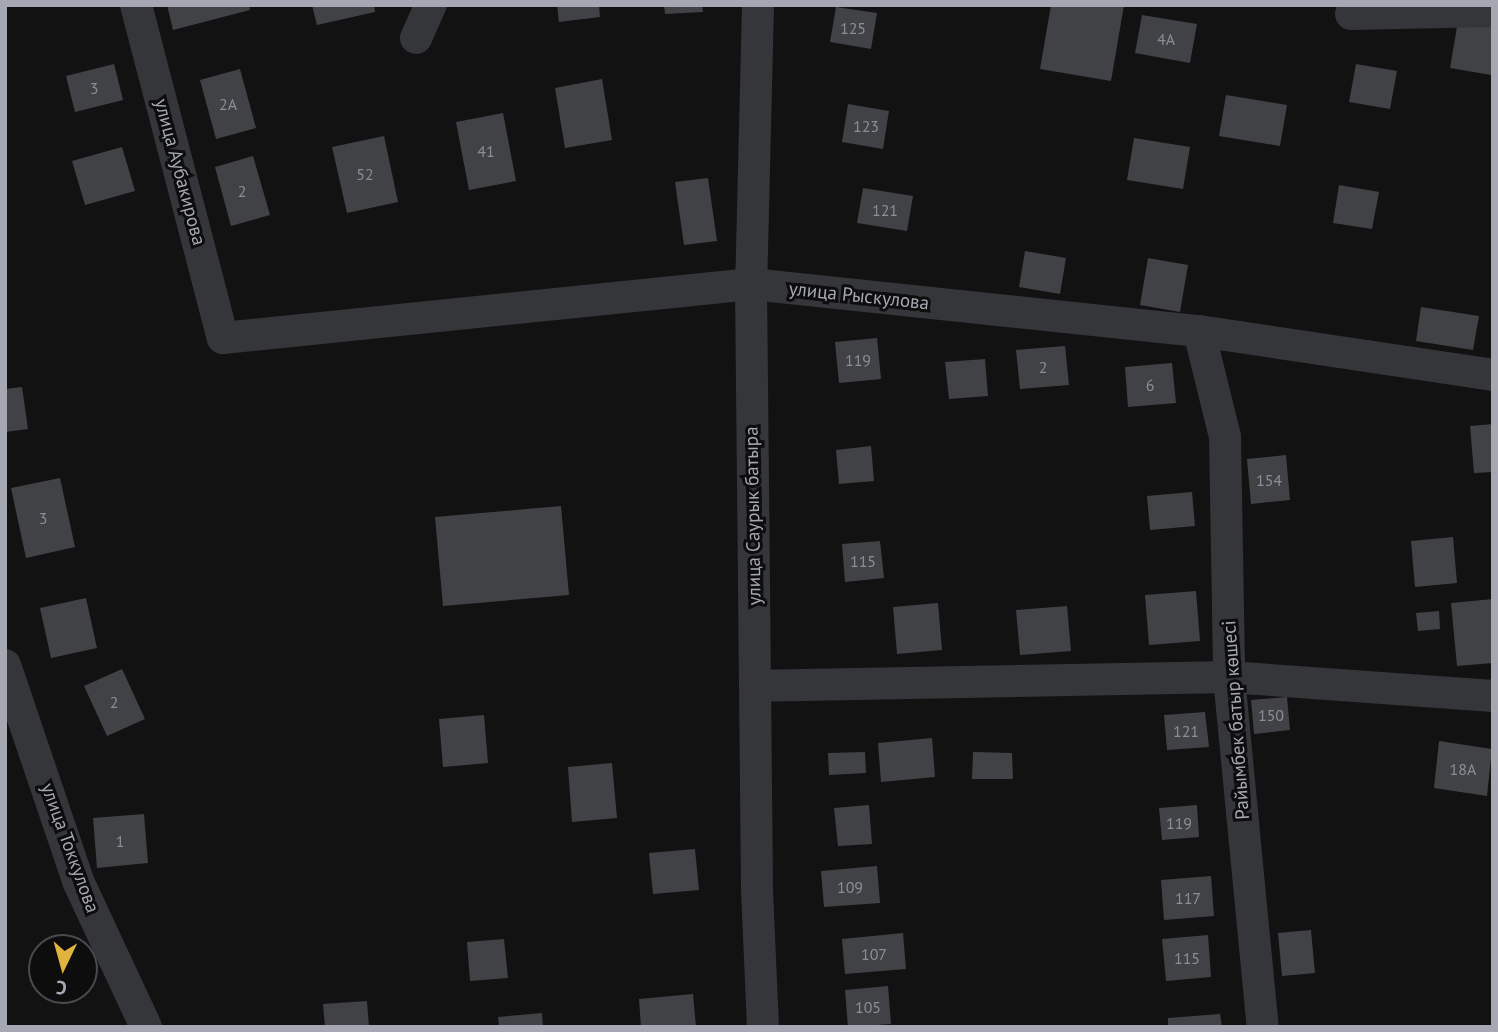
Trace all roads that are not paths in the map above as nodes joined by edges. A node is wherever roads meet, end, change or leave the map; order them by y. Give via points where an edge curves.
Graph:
1 (136, 5) edge
2 (431, 5) edge
3 (758, 5) edge
4 (1493, 11) edge
5 (1351, 14) dead end
6 (416, 38) dead end
7 (751, 284) junction
8 (1199, 331) junction
9 (223, 338) joint
10 (1493, 375) edge
11 (5, 665) edge
12 (1229, 677) junction
13 (755, 686) junction
14 (1493, 696) edge
15 (146, 1027) edge
16 (763, 1027) edge
17 (1263, 1027) edge

1 - 9 street, улица Аубакирова
2 - 6 street
3 - 7 street, улица Саурык батыра
4 - 5 street
7 - 8 street, улица Рыскулова
7 - 9 street, улица Рыскулова
7 - 13 street, улица Саурык батыра
8 - 10 street, улица Рыскулова
8 - 12 street, Райымбек батыр көшесі via 1225,437
11 - 15 street, улица Токкулова via 78,881
12 - 13 street
12 - 14 street
12 - 17 street, Райымбек батыр көшесі
13 - 16 street, улица Саурык батыра

